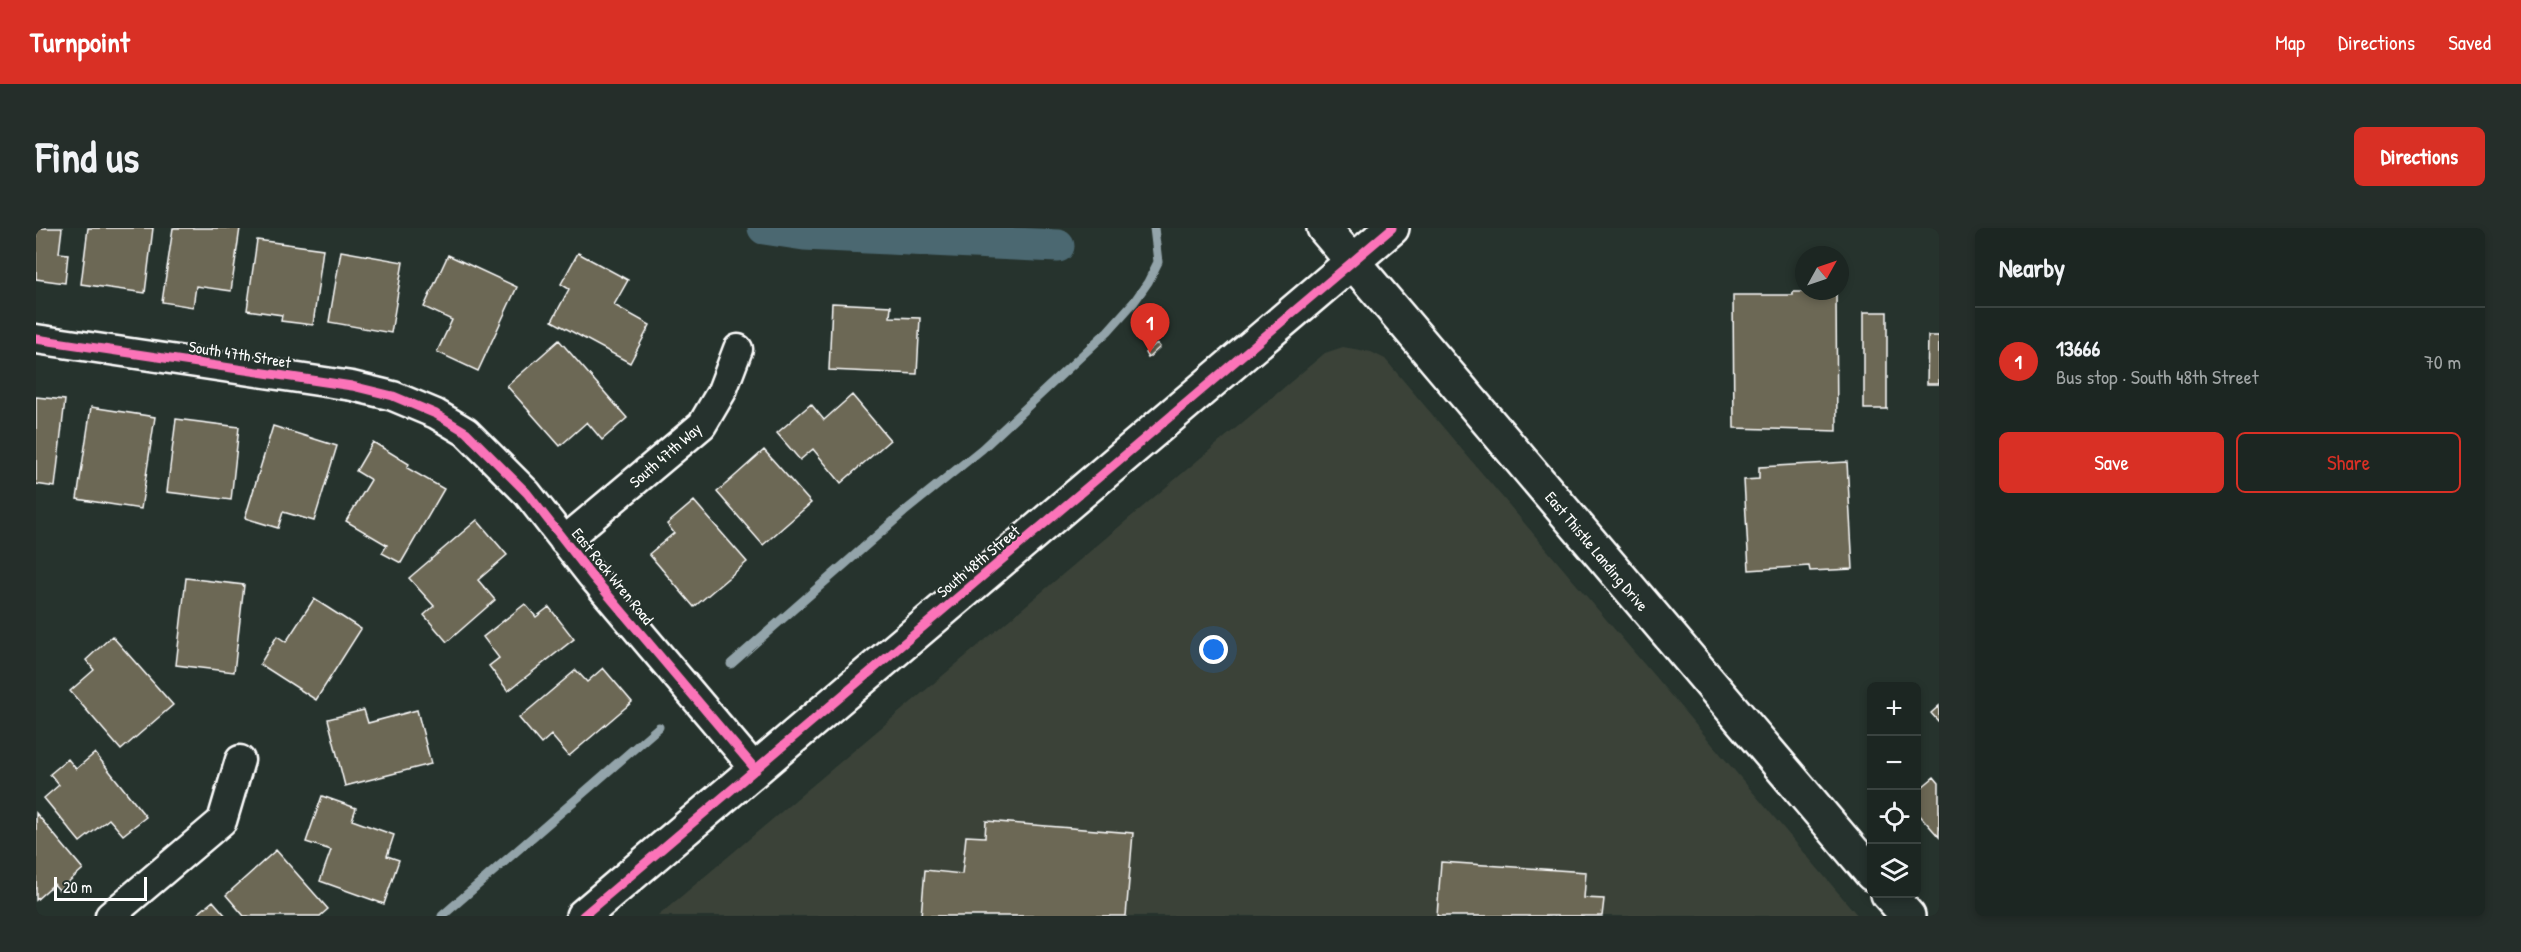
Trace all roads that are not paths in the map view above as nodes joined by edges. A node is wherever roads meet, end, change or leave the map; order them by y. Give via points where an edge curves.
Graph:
1 (1324, 228) edge
2 (1392, 228) edge
3 (1352, 262) junction
4 (36, 339) edge
5 (738, 349) dead end
6 (436, 414) joint
7 (564, 541) junction
8 (240, 760) dead end
9 (756, 770) junction
10 (1867, 868) edge
11 (1892, 898) edge
12 (110, 916) edge
13 (583, 916) edge
14 (1908, 916) edge

1 - 3 main road, East Thistle Landing Drive
2 - 3 main road, South 48th Street
3 - 9 main road, South 48th Street
3 - 10 main road, East Thistle Landing Drive
4 - 6 street, South 47th Street via 352,386 393,396
5 - 7 street, South 47th Way via 722,391 702,424
6 - 7 street, East Rock Wren Road via 466,432 527,493
7 - 9 street, East Rock Wren Road
8 - 12 street via 222,821
9 - 13 main road, South 48th Street
11 - 14 main road

